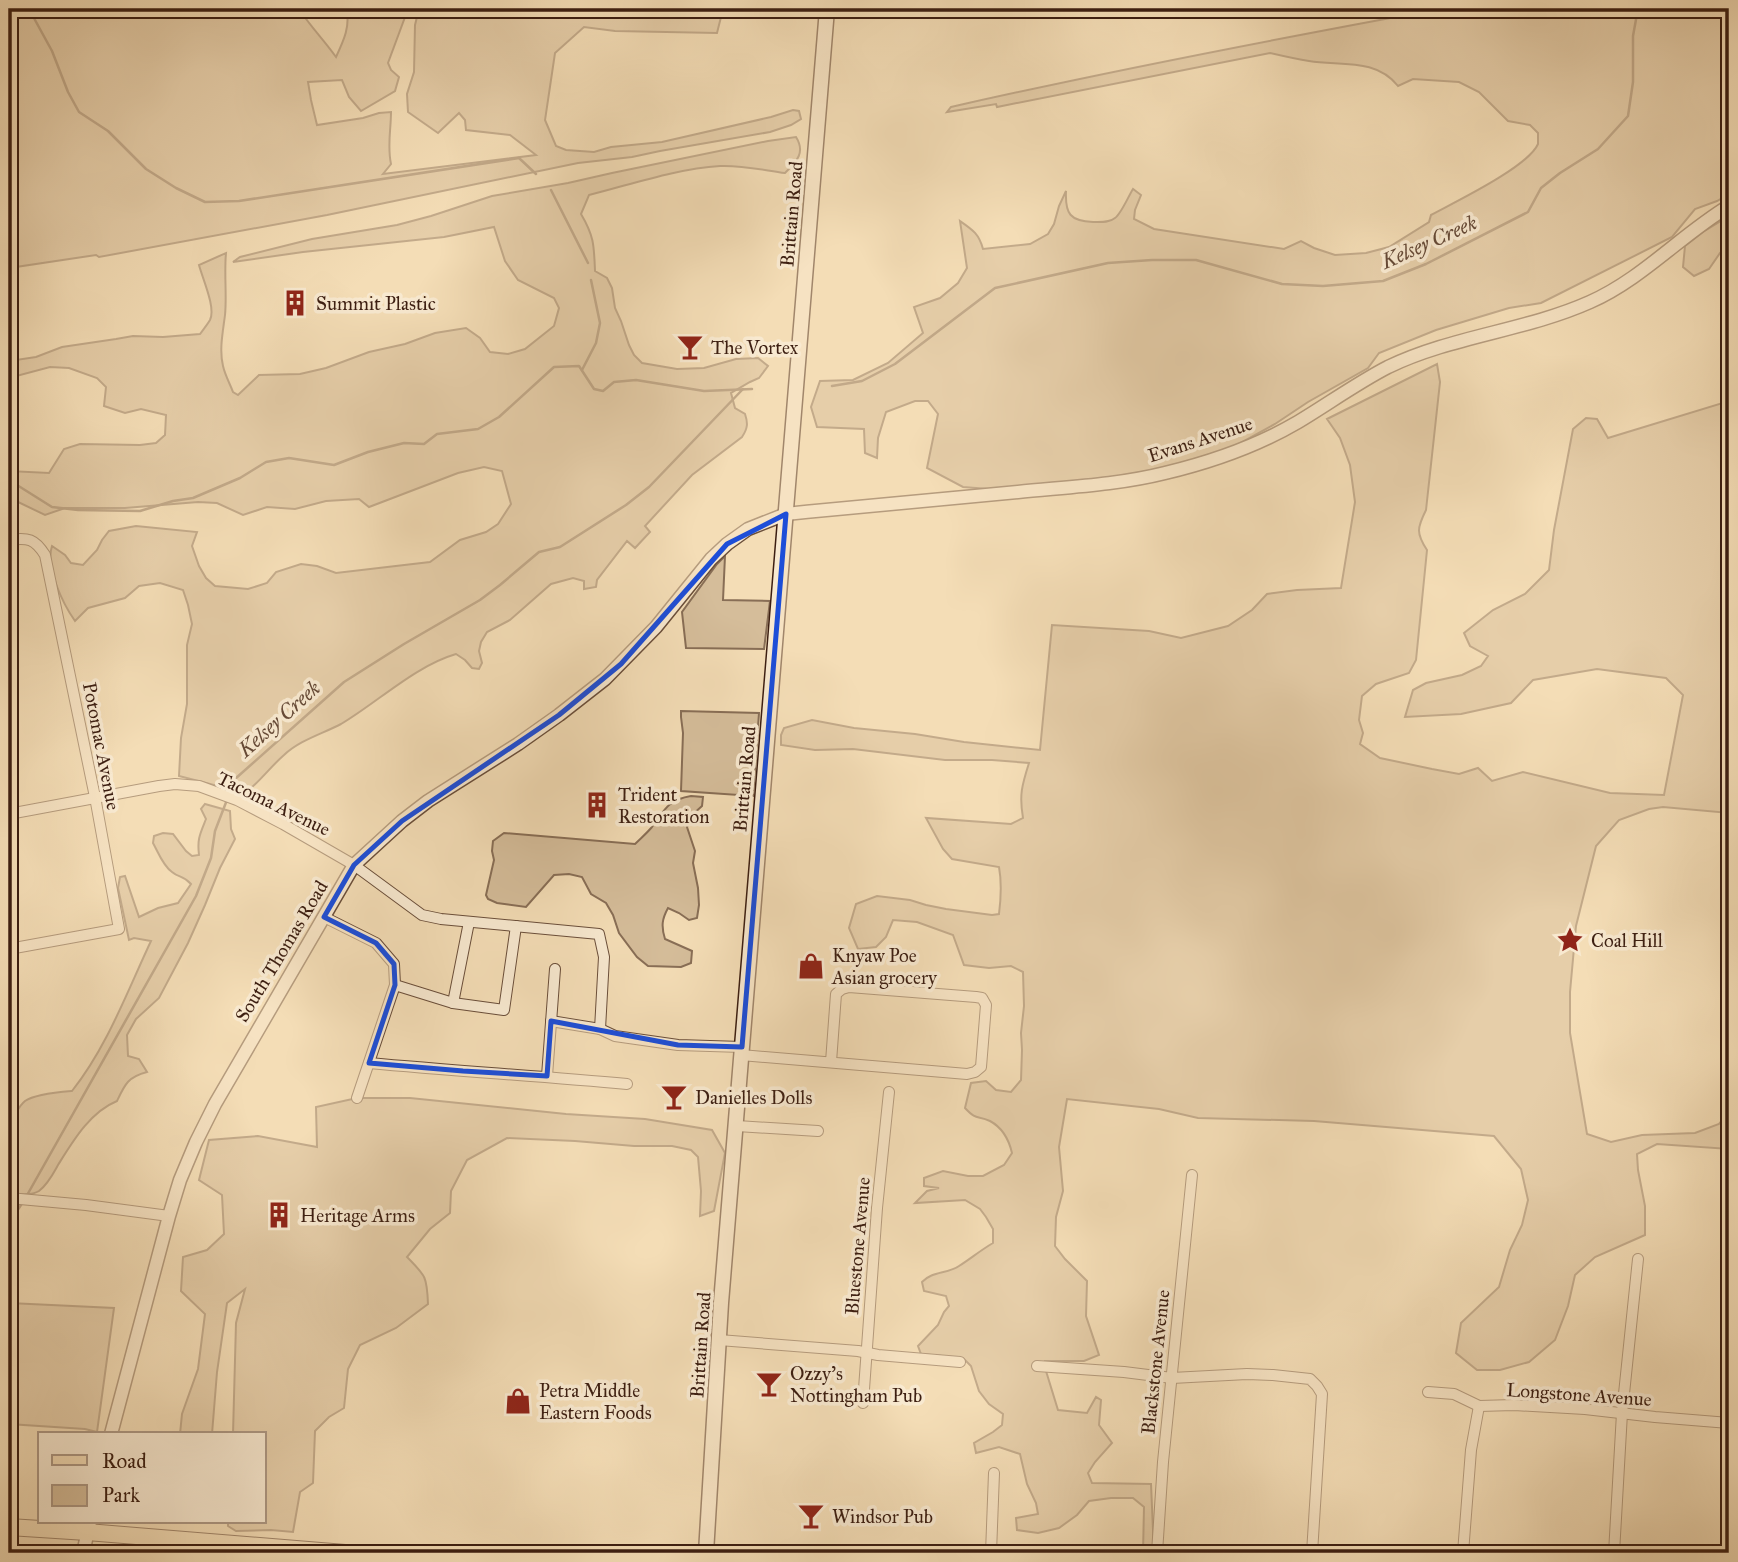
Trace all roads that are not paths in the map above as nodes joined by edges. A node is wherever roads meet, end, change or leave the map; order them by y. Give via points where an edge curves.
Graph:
1 (827, 9) edge
2 (1729, 206) edge
3 (786, 514) junction
4 (9, 540) edge
5 (665, 615) joint
6 (95, 797) junction
7 (9, 814) edge
8 (354, 865) junction
9 (324, 916) junction
10 (469, 922) junction
11 (516, 926) junction
12 (9, 949) edge
13 (555, 969) dead end
14 (395, 985) junction
15 (453, 1003) junction
16 (551, 1021) junction
17 (600, 1029) junction
18 (742, 1051) junction
19 (831, 1062) junction
20 (369, 1063) junction
21 (547, 1076) junction
22 (627, 1084) dead end
23 (889, 1092) dead end
24 (357, 1098) dead end
25 (737, 1126) junction
26 (818, 1131) dead end
27 (1192, 1175) dead end
28 (12, 1199) edge
29 (169, 1216) junction
30 (1638, 1259) dead end
31 (719, 1340) junction
32 (867, 1353) junction
33 (960, 1362) dead end
34 (1037, 1366) dead end
35 (1172, 1378) junction
36 (1428, 1392) dead end
37 (863, 1403) dead end
38 (1479, 1405) junction
39 (1622, 1413) junction
40 (1729, 1423) edge
41 (112, 1432) edge
42 (993, 1473) dead end
43 (9, 1527) edge
44 (89, 1527) edge
45 (83, 1553) edge
46 (345, 1553) edge
47 (706, 1553) edge
48 (991, 1553) edge
49 (1157, 1553) edge
50 (1312, 1553) edge
51 (1462, 1553) edge
52 (1614, 1553) edge

1 - 3 main road, Brittain Road
2 - 3 street, Evans Avenue via 1634,277 1592,301 1403,361 1296,423 1219,458 1107,484
3 - 5 street, Evans Avenue via 748,529 727,544
3 - 18 main road, Brittain Road
4 - 6 street, Potomac Avenue via 33,540 45,555
5 - 8 street, South Thomas Road via 621,664 559,715 428,801
6 - 7 street, Tacoma Avenue
6 - 8 street, Tacoma Avenue via 175,784 199,786 237,800
6 - 12 street, Potomac Avenue via 119,929
8 - 9 street, South Thomas Road
8 - 10 street, Tacoma Avenue via 422,915
9 - 14 street via 376,943 394,964
9 - 29 street, South Thomas Road via 215,1104 180,1180
10 - 11 street, Tacoma Avenue
10 - 15 street
11 - 15 street via 504,1010
11 - 17 street, Tacoma Avenue via 599,934 604,957
13 - 16 street
14 - 15 street
14 - 20 street
16 - 17 street
16 - 21 street
17 - 18 street via 615,1036
18 - 19 street
18 - 25 main road, Brittain Road
19 - 19 street via 975,1072 981,1067 986,1005 976,997 842,989 836,995
20 - 21 street
20 - 24 street
21 - 22 street
23 - 32 street, Bluestone Avenue
25 - 26 street
25 - 31 main road, Brittain Road
27 - 35 street, Blackstone Avenue
28 - 29 street
29 - 41 street, South Thomas Road
30 - 39 street
31 - 32 street
31 - 47 main road, Brittain Road
32 - 33 street
32 - 37 street, Bluestone Avenue
34 - 35 street
35 - 49 street, Blackstone Avenue
35 - 50 street via 1273,1375 1310,1379 1317,1385 1322,1394
36 - 38 street, Longstone Avenue via 1454,1394
38 - 39 street, Longstone Avenue
38 - 51 street
39 - 40 street, Longstone Avenue
39 - 52 street
42 - 48 street
43 - 44 main road
44 - 45 street
44 - 46 main road

